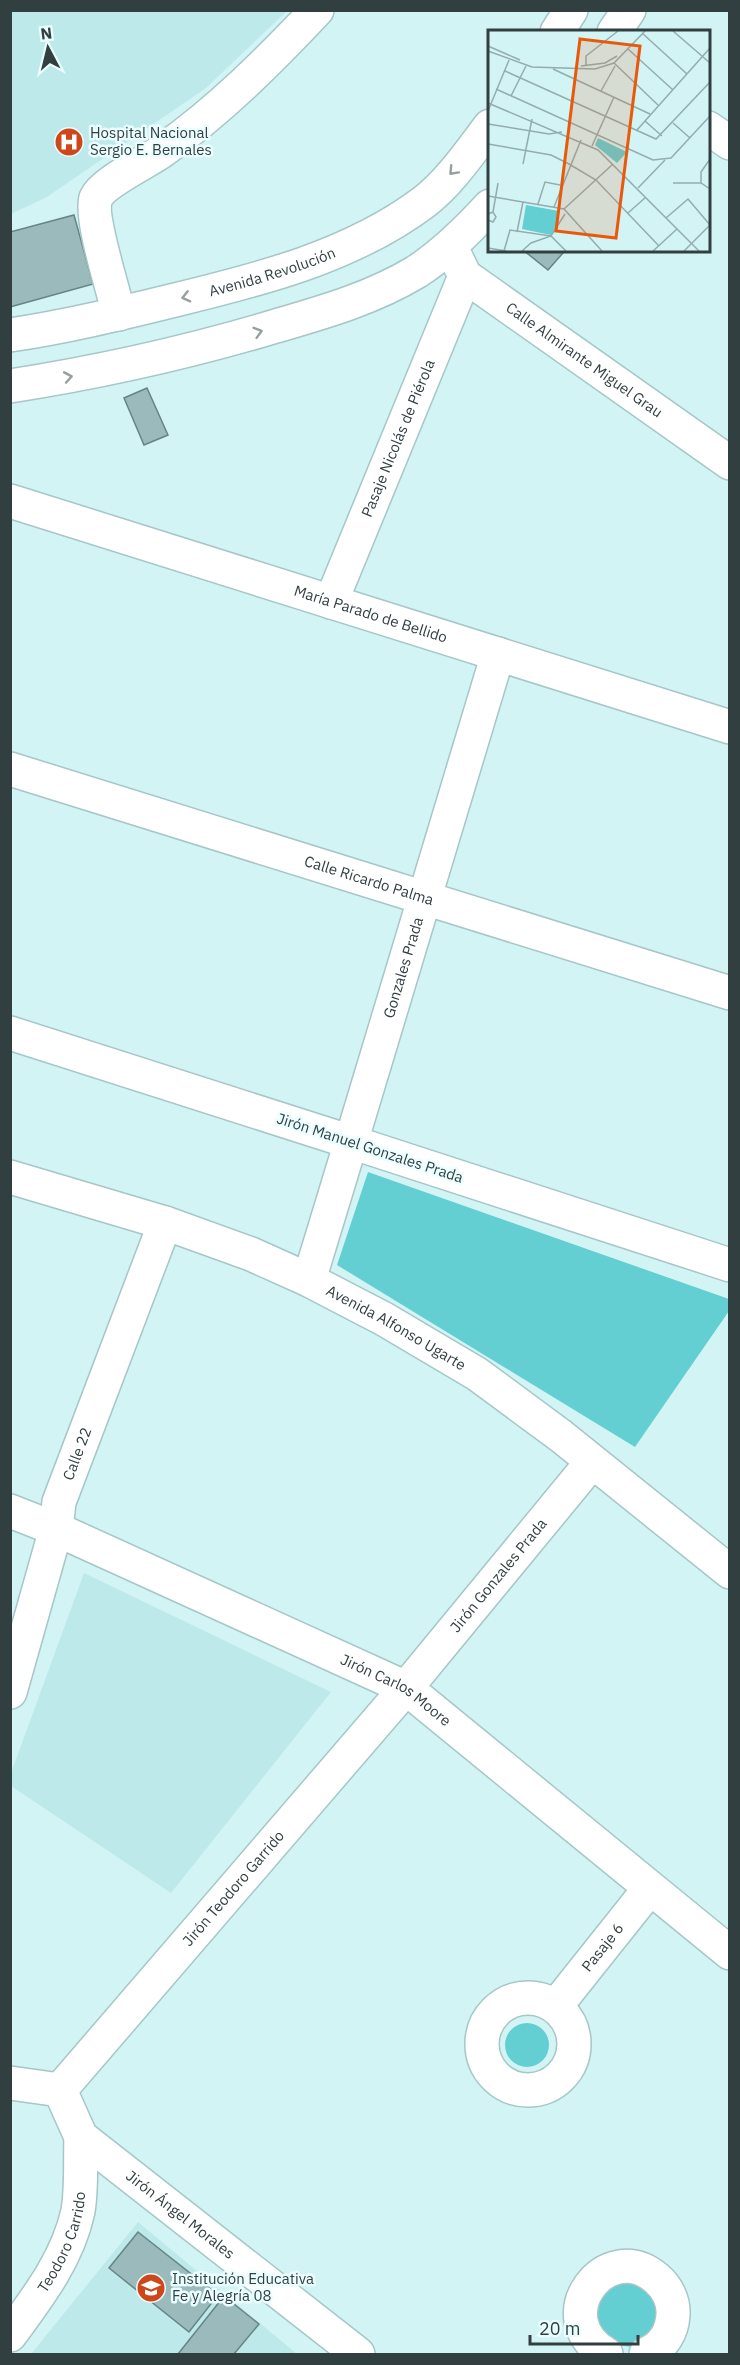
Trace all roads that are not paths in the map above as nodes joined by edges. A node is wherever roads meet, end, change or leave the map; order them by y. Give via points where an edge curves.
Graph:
1 (317, 10) edge
2 (571, 10) edge
3 (629, 10) edge
4 (558, 30) edge
5 (615, 30) edge
6 (488, 127) edge
7 (710, 129) edge
8 (729, 143) edge
9 (488, 207) edge
10 (451, 247) junction
11 (465, 276) junction
12 (119, 314) junction
13 (10, 335) edge
14 (10, 386) edge
15 (729, 463) edge
16 (10, 501) edge
17 (331, 602) junction
18 (498, 654) junction
19 (729, 727) edge
20 (10, 769) edge
21 (425, 898) junction
22 (729, 993) edge
23 (10, 1033) edge
24 (351, 1142) junction
25 (10, 1177) edge
26 (165, 1223) junction
27 (729, 1265) edge
28 (309, 1280) junction
29 (592, 1462) junction
30 (10, 1511) edge
31 (56, 1529) junction
32 (729, 1572) edge
33 (406, 1688) junction
34 (10, 1692) edge
35 (650, 1888) junction
36 (729, 1953) edge
37 (556, 2006) dead end
38 (10, 2084) edge
39 (60, 2090) junction
40 (81, 2137) junction
41 (10, 2335) edge
42 (597, 2353) edge
43 (358, 2355) edge
44 (646, 2355) edge

1 - 12 street via 276,55 222,104 162,152 110,183 96,198 95,216
2 - 4 street
3 - 5 street
6 -> 12 street, Avenida Revolución via 427,200 390,225 339,250 289,268
7 - 8 street
9 - 10 street
10 - 11 street, Calle Almirante Miguel Grau
14 -> 10 street via 144,361 314,315 364,298 415,273
11 - 15 street, Calle Almirante Miguel Grau
11 - 17 street, Pasaje Nicolás de Piérola
12 - 13 street, Avenida Revolución
16 - 17 street, María Parado de Bellido
17 - 18 street, María Parado de Bellido
18 - 19 street, María Parado de Bellido
18 - 21 street, Gonzales Prada
20 - 21 street, Calle Ricardo Palma
21 - 22 street, Calle Ricardo Palma
21 - 24 street, Gonzales Prada
23 - 24 street, Jirón Manuel Gonzales Prada
24 - 27 street, Jirón Manuel Gonzales Prada
24 - 28 street, Gonzales Prada
25 - 26 street, Avenida Alfonso Ugarte
26 - 28 street, Avenida Alfonso Ugarte via 252,1254
26 - 31 street, Calle 22 via 59,1502
28 - 29 street, Avenida Alfonso Ugarte via 477,1374
29 - 32 street, Avenida Alfonso Ugarte
29 - 33 street, Jirón Gonzales Prada
30 - 31 street, Jirón Carlos Moore
31 - 33 street, Jirón Carlos Moore
31 - 34 street, Calle 22
33 - 35 street, Jirón Carlos Moore
33 - 39 street, Jirón Teodoro Garrido
35 - 36 street, Jirón Carlos Moore
35 - 37 street, Pasaje 6
38 - 39 street
39 - 40 street, Jirón Ángel Morales
40 - 41 street, Teodoro Carrido via 78,2209 70,2239 48,2283
40 - 43 street, Jirón Ángel Morales
42 - 44 street via 586,2337 580,2307 594,2280 621,2267 651,2274 670,2297 671,2327 664,2341

